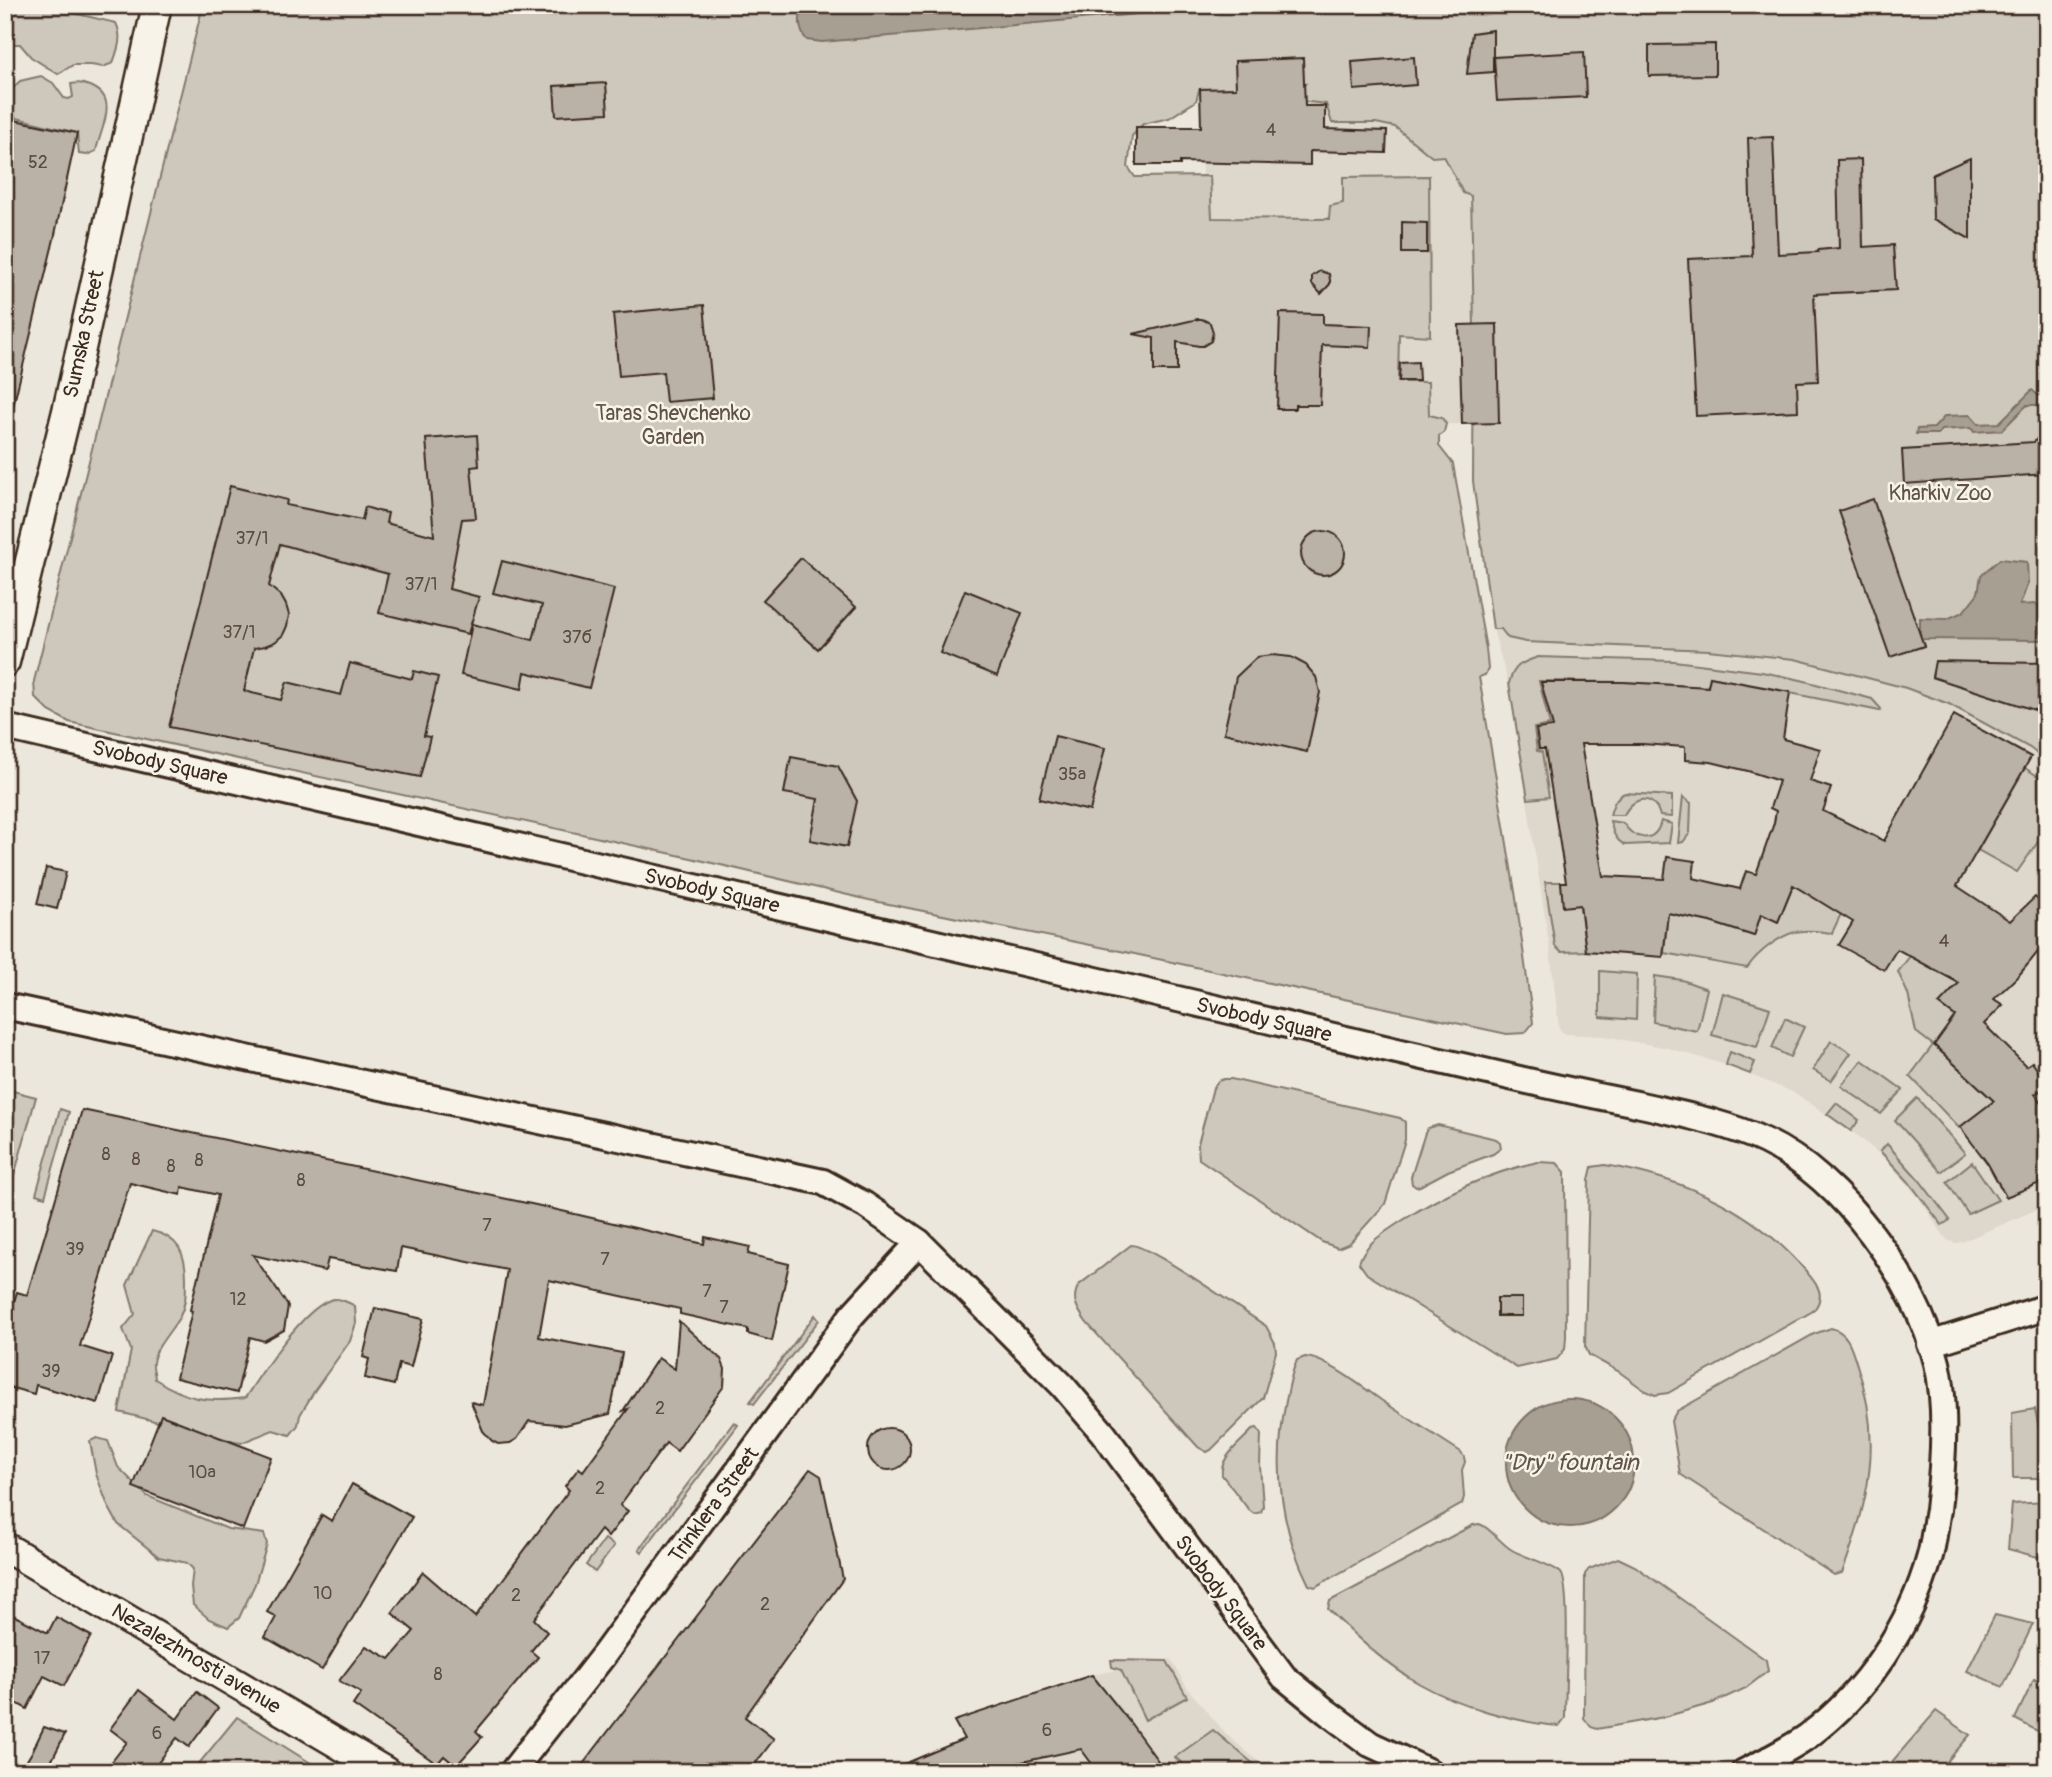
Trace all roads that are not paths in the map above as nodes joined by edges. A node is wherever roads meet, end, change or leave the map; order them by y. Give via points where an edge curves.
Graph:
1 (157, 5) edge
2 (5, 662) edge
3 (5, 727) edge
4 (5, 1006) edge
5 (919, 1242) junction
6 (2047, 1307) edge
7 (1930, 1344) junction
8 (5, 1547) edge
9 (386, 1772) edge
10 (512, 1772) edge
11 (1430, 1772) edge
12 (1744, 1772) edge

1 - 2 main road, Sumska Street via 68,407
3 - 7 main road, Svobody Square via 1417,1056 1706,1119 1766,1142 1803,1165 1838,1196 1868,1228 1901,1276
4 - 5 main road, Svobody Square via 823,1182
5 - 10 main road, Trinklera Street via 852,1315 603,1656
5 - 11 main road, Svobody Square via 1062,1385 1284,1677 1370,1744
6 - 7 main road
7 - 12 main road, Svobody Square via 1942,1405 1940,1488 1931,1550 1911,1608 1860,1687 1833,1714 1807,1736
8 - 9 main road, Nezalezhnosti avenue

